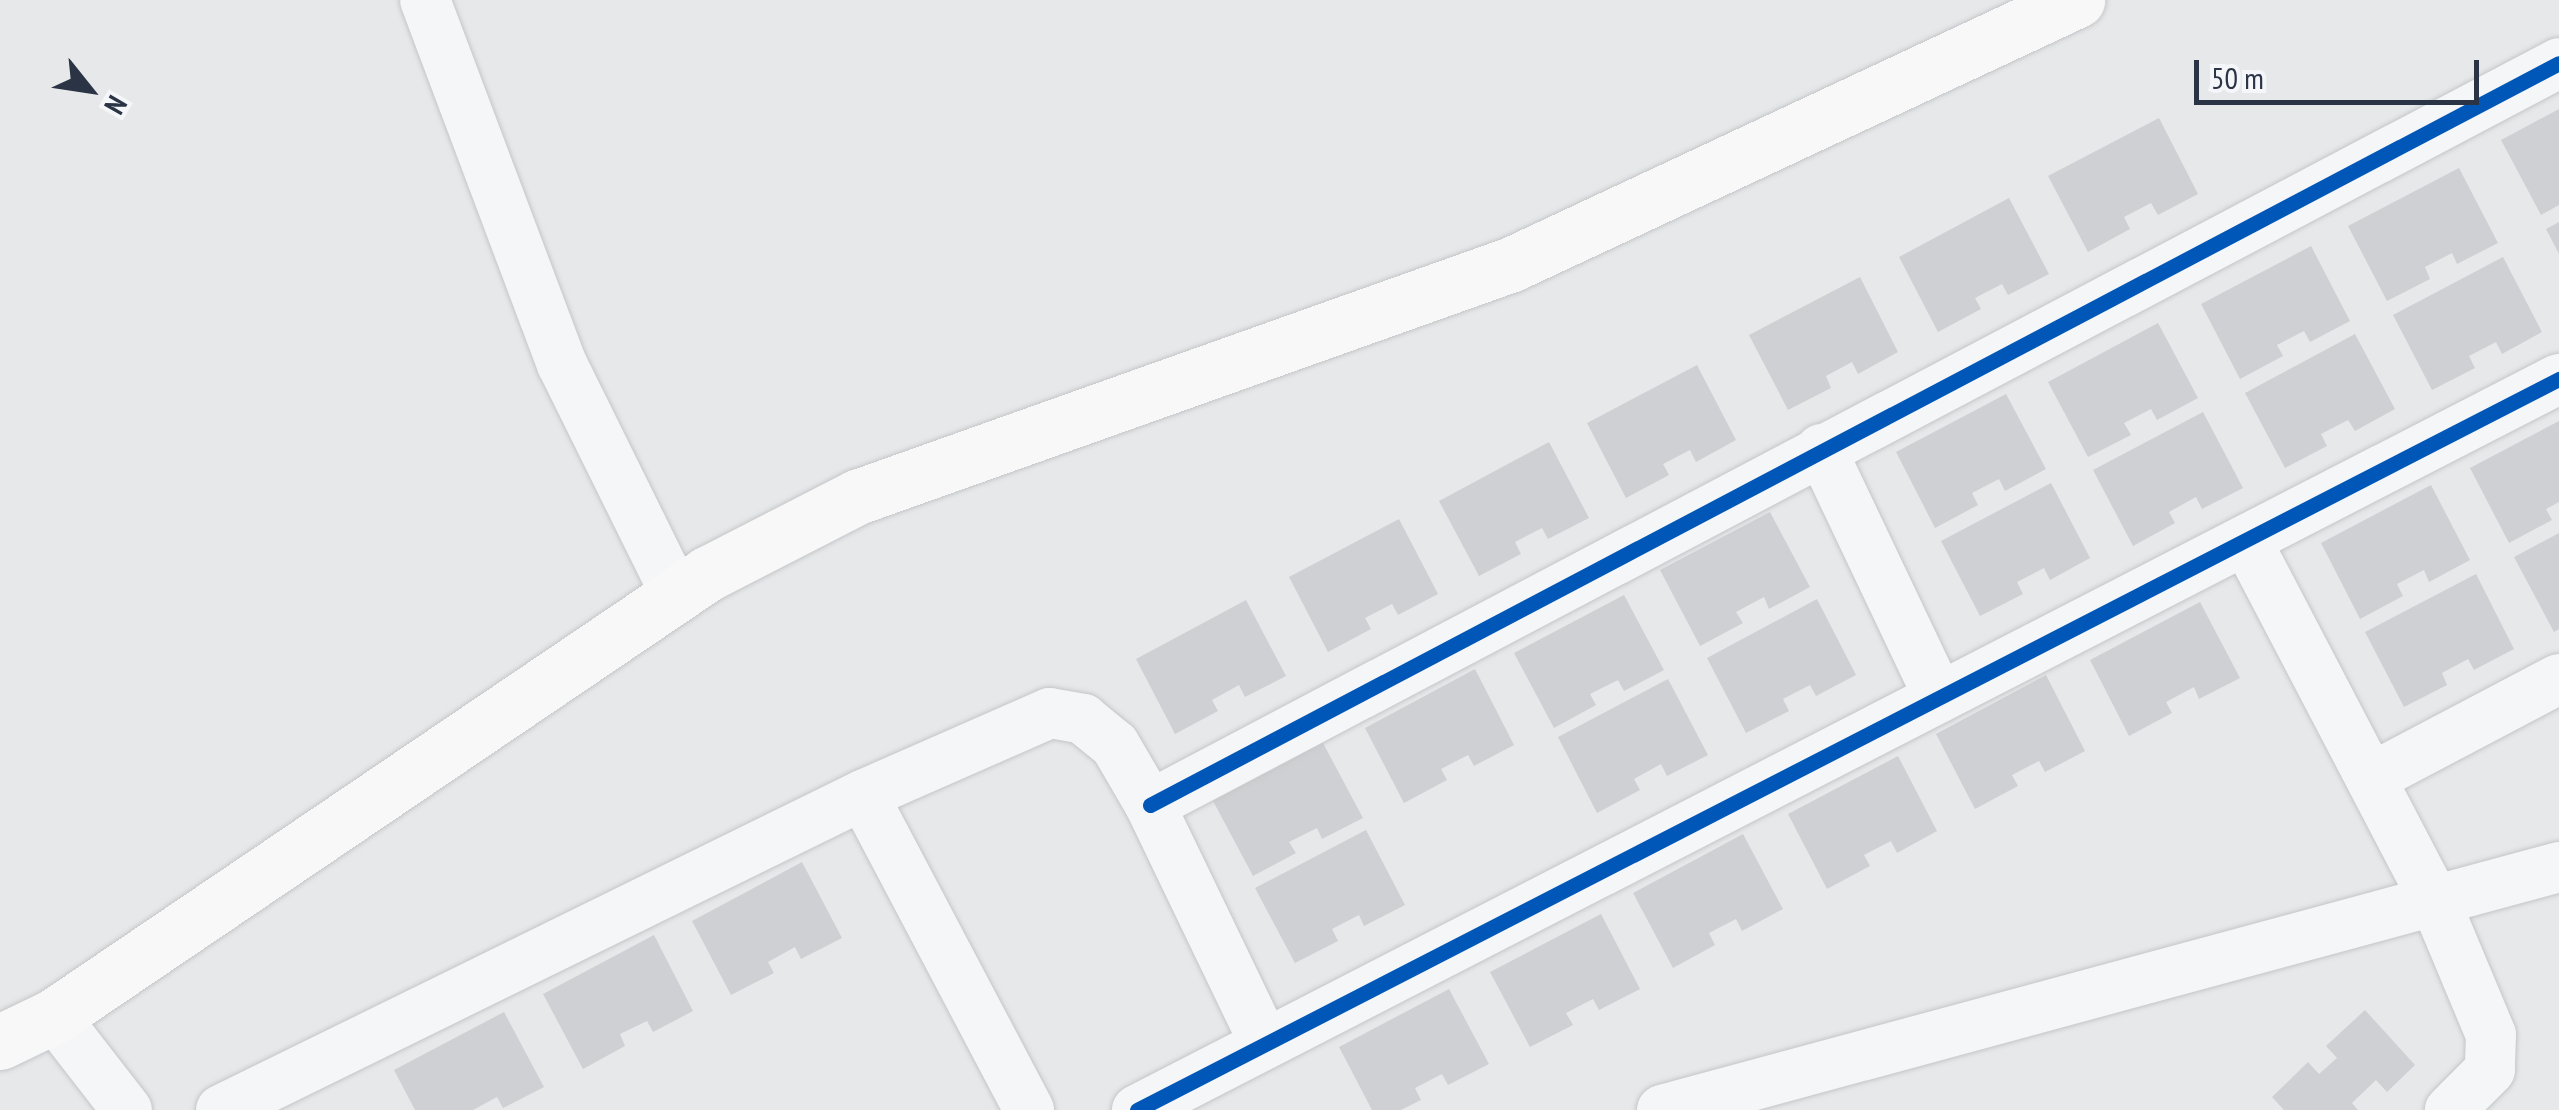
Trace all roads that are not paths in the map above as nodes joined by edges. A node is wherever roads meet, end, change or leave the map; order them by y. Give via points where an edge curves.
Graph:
1 (425, 0) edge
2 (2076, 0) edge
3 (2559, 63) edge
4 (2559, 379) edge
5 (1821, 450) junction
6 (2246, 540) junction
7 (676, 595) junction
8 (2559, 679) edge
9 (1939, 697) junction
10 (2371, 778) junction
11 (863, 795) junction
12 (1150, 804) junction
13 (2559, 868) edge
14 (2435, 901) junction
15 (54, 1016) junction
16 (0, 1042) edge
17 (1265, 1044) junction
18 (1738, 1100) edge
19 (127, 1110) edge
20 (222, 1110) edge
21 (1029, 1110) edge
22 (1137, 1110) edge
23 (1662, 1110) edge
24 (2450, 1110) edge

1 - 7 street via 562,364
2 - 7 main road via 1512,264 857,497
3 - 5 street
4 - 6 street
5 - 9 street
5 - 12 street
6 - 9 street
6 - 10 street
7 - 15 main road
8 - 10 street
9 - 17 street
10 - 14 street
11 - 12 street via 1050,712 1083,719 1115,745
11 - 20 street
11 - 21 street
12 - 17 street
13 - 14 street
14 - 18 street
14 - 24 street via 2491,1036 2490,1070
15 - 16 main road
15 - 19 street
17 - 22 street
18 - 23 street

